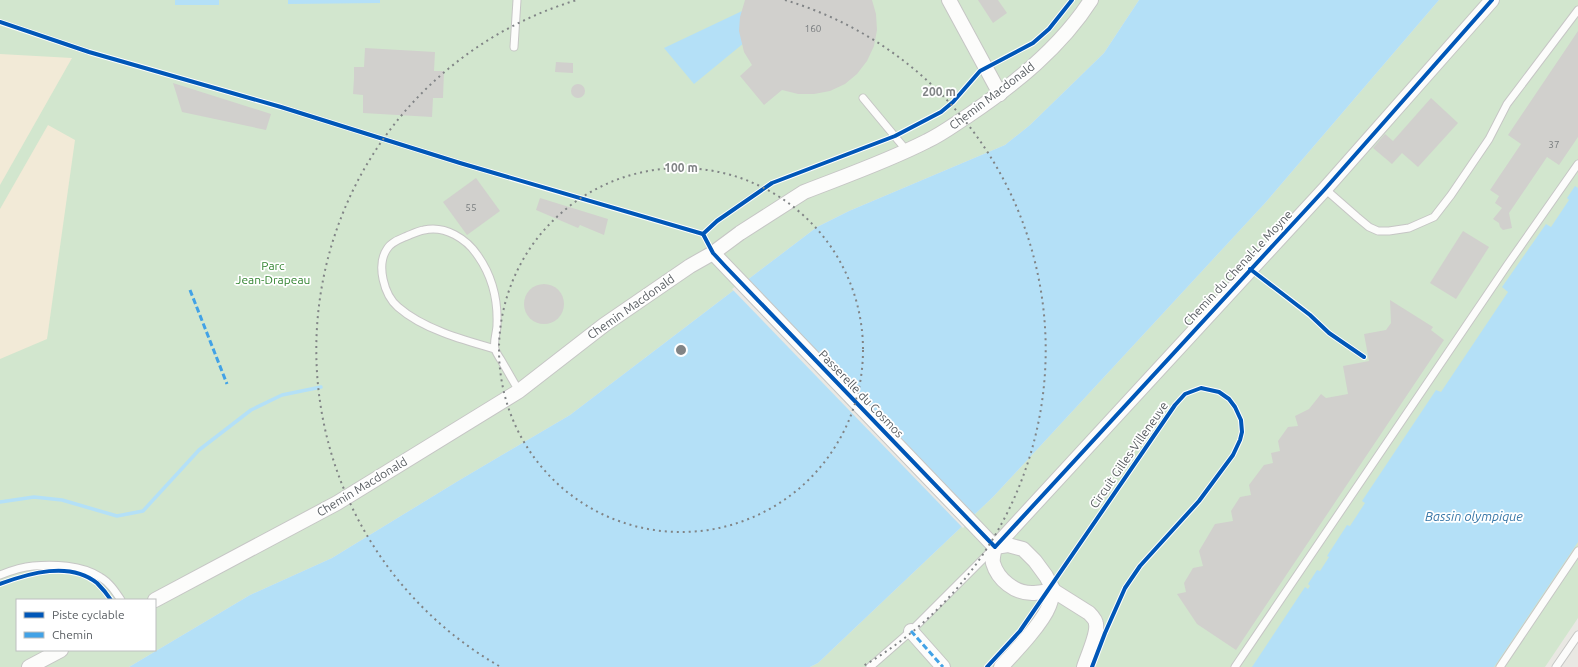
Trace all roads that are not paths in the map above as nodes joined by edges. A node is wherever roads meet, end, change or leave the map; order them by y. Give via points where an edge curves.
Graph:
1 (517, 0) edge
2 (949, 0) edge
3 (1091, 0) edge
4 (1492, 0) edge
5 (1578, 10) edge
6 (514, 47) dead end
7 (1000, 94) junction
8 (863, 98) dead end
9 (907, 151) junction
10 (1578, 164) edge
11 (1325, 189) junction
12 (713, 253) junction
13 (495, 349) junction
14 (519, 391) junction
15 (995, 547) junction
16 (1578, 551) edge
17 (0, 575) edge
18 (1054, 591) junction
19 (120, 599) edge
20 (156, 599) edge
21 (911, 631) junction
22 (1578, 635) edge
23 (59, 651) edge
24 (29, 667) edge
25 (870, 667) edge
26 (943, 667) edge
27 (1001, 667) edge
28 (1084, 667) edge
29 (1235, 667) edge
30 (1500, 667) edge
31 (1556, 667) edge

1 - 6 lane
2 - 7 street
3 - 7 street, Chemin Macdonald via 1072,27 1041,60
4 - 11 street, Chemin du Chenal-Le Moyne
5 - 11 lane via 1507,104 1489,139 1434,217 1409,228 1378,231 1363,222
7 - 9 street, Chemin Macdonald via 944,132
8 - 9 lane
9 - 12 street, Chemin Macdonald via 804,192
10 - 29 lane
11 - 15 street, Chemin du Chenal-Le Moyne
12 - 14 street, Chemin Macdonald via 604,325
12 - 15 street, Passerelle du Cosmos
13 - 13 lane via 497,325 492,285 485,267 471,247 441,229 424,230 391,244 383,258 382,274 386,290 397,307 451,335
13 - 14 lane
14 - 20 street, Chemin Macdonald via 337,503
15 - 18 street via 1008,545 1023,549 1035,561
15 - 18 street via 993,561 997,571 1015,590 1031,593
15 - 21 lane
16 - 30 lane
17 - 19 lane via 32,566 79,569 100,576
18 - 27 street via 1044,615
18 - 28 street via 1089,613 1096,623 1096,631
21 - 25 lane
21 - 26 street
22 - 31 lane
23 - 24 street

